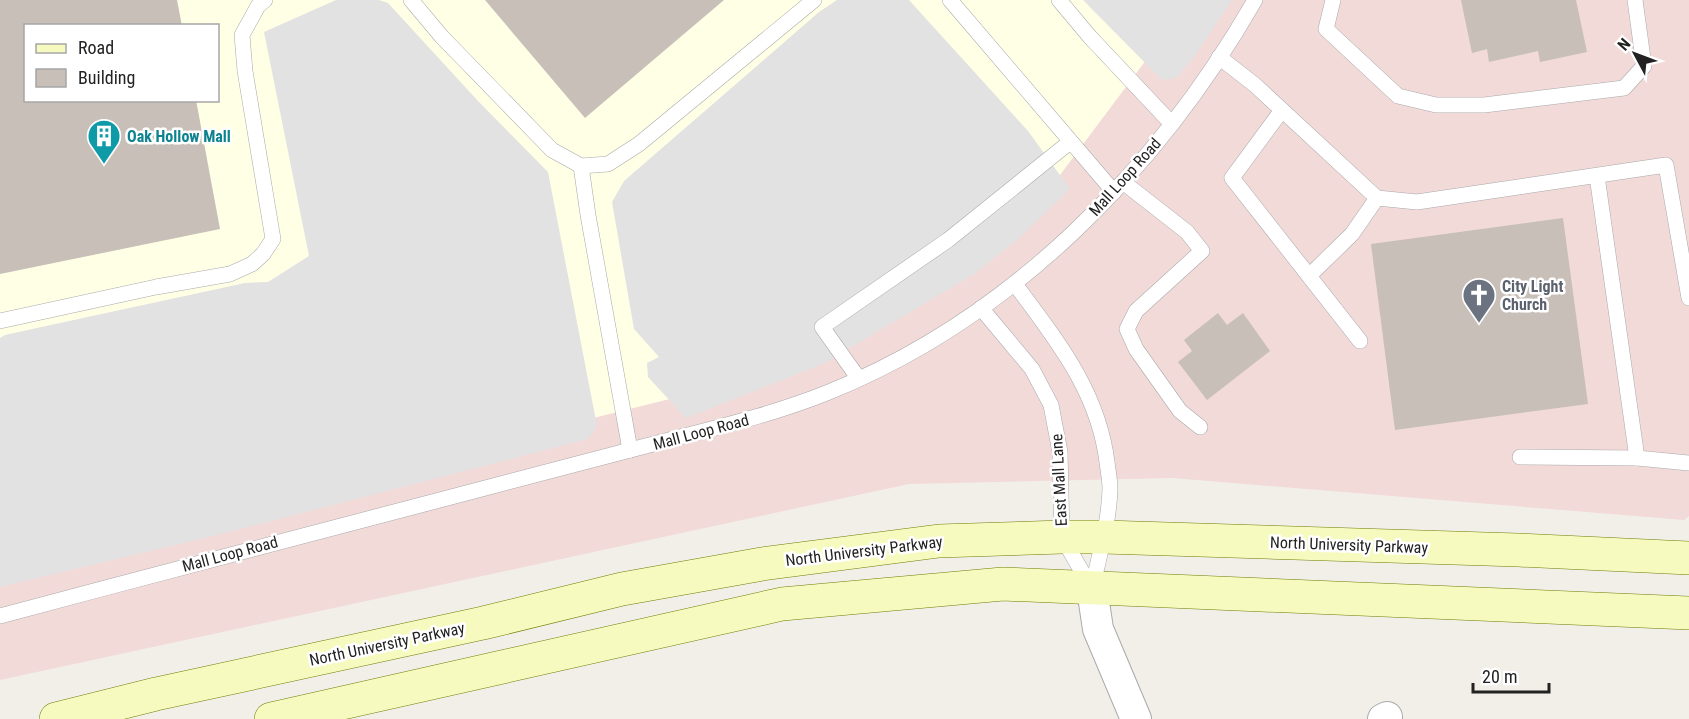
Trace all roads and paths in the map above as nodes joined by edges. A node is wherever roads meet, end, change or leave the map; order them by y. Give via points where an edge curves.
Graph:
1 (265, 0) edge
2 (411, 0) edge
3 (814, 0) edge
4 (950, 0) edge
5 (1059, 0) edge
6 (1255, 0) edge
7 (1333, 0) edge
8 (1635, 0) edge
9 (1219, 57) junction
10 (1281, 110) junction
11 (1172, 123) junction
12 (1070, 142) junction
13 (581, 166) junction
14 (1597, 176) junction
15 (1118, 187) junction
16 (1377, 198) junction
17 (1309, 276) junction
18 (1015, 284) junction
19 (1689, 298) edge
20 (981, 308) junction
21 (0, 321) edge
22 (1360, 341) dead end
23 (859, 379) junction
24 (1200, 427) dead end
25 (630, 450) junction
26 (1520, 457) dead end
27 (1637, 458) junction
28 (1689, 463) edge
29 (1062, 537) junction
30 (1104, 537) junction
31 (1689, 558) edge
32 (1092, 589) junction
33 (1689, 613) edge
34 (0, 616) edge
35 (56, 719) edge
36 (271, 719) edge
37 (1136, 719) edge

1 - 21 lane via 242,35 273,239 262,254 252,264 230,274
2 - 13 lane via 552,150
3 - 13 lane via 639,144 608,165
4 - 12 lane
5 - 11 lane
6 - 9 lane, Mall Loop Road
7 - 8 lane via 1326,29 1398,96 1436,105 1484,105 1624,88 1644,66
9 - 10 lane
9 - 11 lane, Mall Loop Road
10 - 16 lane
10 - 17 lane via 1232,178
11 - 15 lane, Mall Loop Road
12 - 15 lane
12 - 23 lane via 948,240 822,327
13 - 25 lane
14 - 16 lane via 1417,202
14 - 19 lane via 1666,165
14 - 27 lane
15 - 18 lane, Mall Loop Road
15 - 24 lane via 1186,232 1202,251 1136,311 1127,329 1136,349 1180,411
16 - 17 lane via 1352,234
17 - 22 lane
18 - 20 lane, Mall Loop Road
18 - 30 lane via 1062,348 1083,383 1097,418 1106,450 1110,488
20 - 23 lane, Mall Loop Road via 912,352
20 - 29 lane, East Mall Lane via 1032,369 1051,405 1060,452
23 - 25 lane, Mall Loop Road via 761,417
25 - 34 lane, Mall Loop Road
26 - 27 lane
27 - 28 lane
29 - 30 main road, North University Parkway
29 - 32 lane, East Mall Lane
29 - 35 main road, North University Parkway via 939,541 762,564 622,589
30 - 31 main road, North University Parkway
30 - 32 lane
32 - 33 main road
32 - 36 main road via 1003,584 782,604
32 - 37 street via 1098,629

